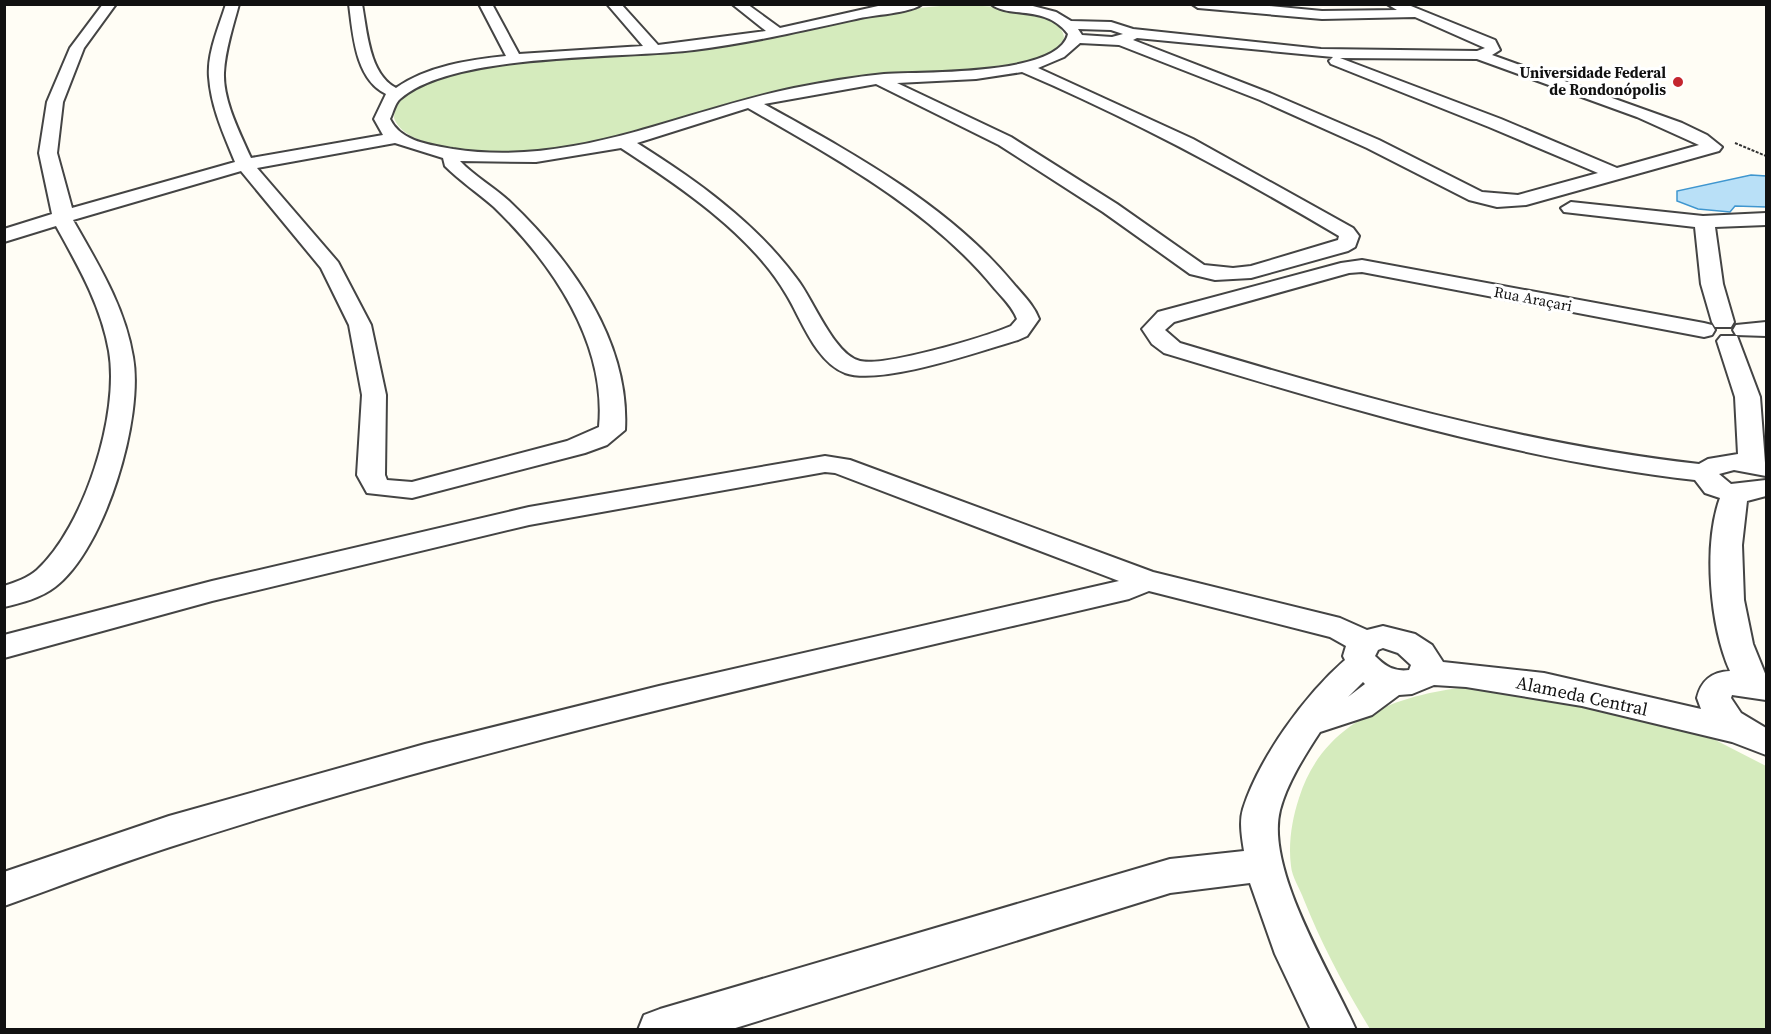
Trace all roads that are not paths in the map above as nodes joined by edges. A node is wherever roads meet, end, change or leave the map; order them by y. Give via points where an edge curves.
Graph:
1 (110, 4) edge
2 (232, 4) edge
3 (356, 4) edge
4 (485, 4) edge
5 (613, 4) edge
6 (738, 4) edge
7 (916, 4) edge
8 (997, 4) edge
9 (1198, 4) edge
10 (1393, 4) edge
11 (874, 7) edge
12 (1063, 8) dead end
13 (1046, 14) junction
14 (1413, 14) junction
15 (1072, 32) junction
16 (778, 33) junction
17 (1125, 37) junction
18 (654, 50) junction
19 (1321, 53) junction
20 (1478, 55) junction
21 (514, 58) junction
22 (1022, 67) junction
23 (876, 79) junction
24 (397, 94) junction
25 (749, 102) junction
26 (382, 113) junction
27 (397, 138) junction
28 (622, 141) junction
29 (453, 154) junction
30 (244, 161) junction
31 (1615, 174) junction
32 (1571, 208) dead end
33 (62, 212) junction
34 (1767, 219) edge
35 (1703, 222) junction
36 (4, 224) edge
37 (4, 236) edge
38 (1733, 330) edge
39 (1756, 464) edge
40 (1704, 473) junction
41 (1767, 488) edge
42 (1736, 493) junction
43 (1145, 580) junction
44 (4, 597) edge
45 (4, 647) edge
46 (1363, 653) junction
47 (1425, 665) junction
48 (1392, 682) junction
49 (1760, 686) edge
50 (1307, 723) junction
51 (1747, 734) edge
52 (1264, 866) junction
53 (4, 889) edge
54 (660, 1029) edge
55 (1334, 1029) edge

1 - 33 street via 77,48 55,102 48,153
2 - 30 street via 219,47 216,76 224,113
3 - 24 street via 365,52 377,81 388,92
4 - 21 street
5 - 18 street
6 - 16 street
7 - 11 street
8 - 13 street
9 - 14 street via 1322,15
10 - 14 street
11 - 16 street
12 - 13 street
13 - 15 street
14 - 20 street via 1493,46 1491,52
15 - 17 street via 1115,27
15 - 22 street via 1062,52
16 - 18 street
17 - 19 street
17 - 31 street via 1373,144 1487,199 1519,201
18 - 21 street
19 - 20 street
19 - 31 street
20 - 31 street via 1648,117 1713,147
21 - 24 street via 442,73
22 - 23 street
22 - 23 street via 1148,122 1237,168 1346,232 1348,243 1242,273 1214,275 1197,270 1005,141
23 - 25 street
24 - 26 street
25 - 28 street
25 - 28 street via 813,138 925,213 986,265 1025,311 1025,325 1010,335 885,367 856,369 833,354 789,282 735,223 682,179
26 - 27 street via 384,126
26 - 30 street via 335,134
27 - 29 street
27 - 30 street
28 - 29 street via 532,156
29 - 30 street via 451,162 501,204 541,248 579,305 608,360 615,417 612,430 598,439 412,490 377,487 371,475 374,395 360,325 331,266
30 - 33 street
32 - 35 street
33 - 36 street
33 - 37 street
33 - 44 street via 99,285 115,328 123,372 114,443 86,526 69,554 48,577
34 - 35 street
35 - 38 street via 1712,285
38 - 39 street via 1751,408 1751,456
38 - 40 street, Rua Araçari via 1362,266 1166,317 1153,328 1172,348 1360,405 1545,449
39 - 40 street via 1711,468
40 - 42 street via 1717,487
41 - 42 street
42 - 49 street via 1731,501 1729,526 1728,600 1744,667
43 - 45 street via 840,466 816,465 529,516 213,591
43 - 46 street via 1340,629
43 - 53 street via 1129,589 523,731 191,824
46 - 47 street via 1383,637 1394,638 1417,649
46 - 48 street via 1370,672
46 - 50 street
47 - 48 street via 1414,682
47 - 51 street, Alameda Central via 1566,689
48 - 50 street via 1360,705
49 - 51 street via 1724,684 1712,698
50 - 52 street via 1284,760 1261,812
52 - 54 street via 1170,876
52 - 55 street via 1302,972

